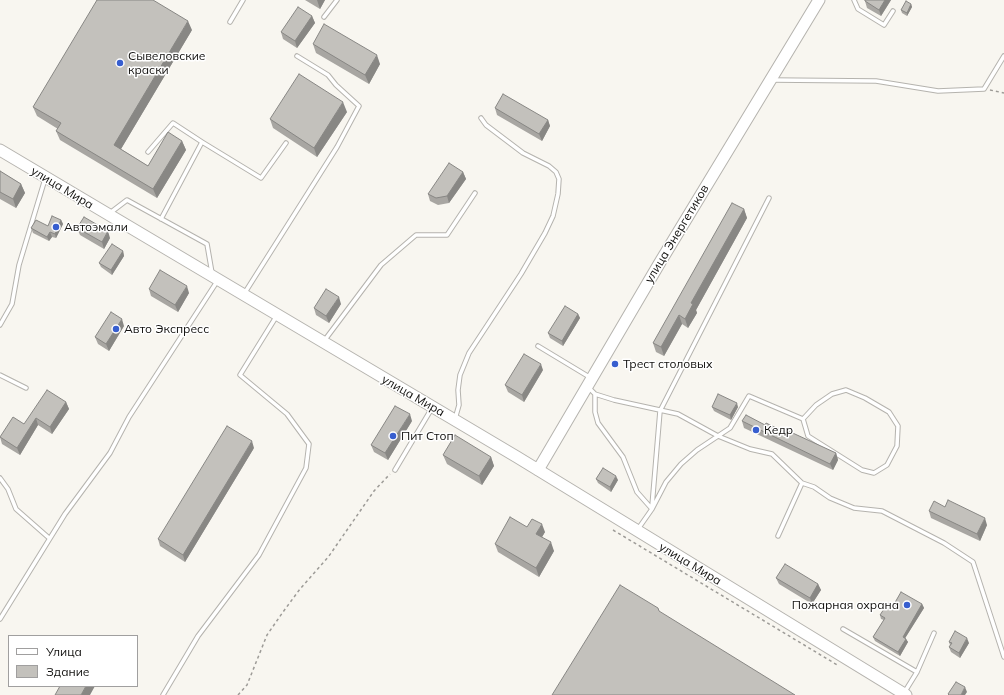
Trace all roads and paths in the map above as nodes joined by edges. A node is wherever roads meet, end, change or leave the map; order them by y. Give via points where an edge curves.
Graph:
1 (243, 0) edge
2 (337, 0) edge
3 (819, 0) edge
4 (854, 0) edge
5 (893, 11) dead end
6 (324, 17) dead end
7 (230, 22) dead end
8 (297, 56) dead end
9 (1004, 56) edge
10 (770, 80) junction
11 (984, 89) junction
12 (1004, 93) edge
13 (481, 118) dead end
14 (202, 142) junction
15 (286, 143) dead end
16 (0, 150) edge
17 (148, 152) dead end
18 (46, 178) junction
19 (475, 193) dead end
20 (769, 198) dead end
21 (107, 214) junction
22 (161, 219) junction
23 (216, 278) junction
24 (244, 294) junction
25 (278, 314) junction
26 (0, 325) edge
27 (323, 342) junction
28 (538, 346) dead end
29 (0, 375) edge
30 (591, 386) junction
31 (26, 388) dead end
32 (433, 407) junction
33 (660, 411) junction
34 (803, 419) junction
35 (455, 420) junction
36 (718, 436) junction
37 (395, 470) joint
38 (538, 470) junction
39 (0, 478) edge
40 (802, 483) junction
41 (652, 509) junction
42 (613, 530) dead end
43 (637, 531) junction
44 (778, 536) dead end
45 (49, 538) junction
46 (0, 619) edge
47 (843, 629) dead end
48 (934, 633) dead end
49 (1004, 657) edge
50 (841, 668) dead end
51 (917, 672) junction
52 (905, 694) edge
53 (163, 695) edge
54 (238, 695) edge

1 - 7 lane
2 - 6 lane
3 - 10 main road, улица Энергетиков
4 - 5 lane via 858,9 884,26
8 - 24 lane via 328,75 359,106 337,147
9 - 11 lane
10 - 11 lane via 876,82 938,91
10 - 30 main road, улица Энергетиков
11 - 12 path
13 - 35 lane via 486,125 523,154 556,172 559,179 558,194 553,216 545,233 469,353 460,375 459,405
14 - 15 lane via 261,178
14 - 17 lane via 173,123
14 - 22 lane
16 - 18 main road, улица Мира
18 - 21 main road, улица Мира
18 - 26 lane via 19,265 12,304
19 - 27 lane via 447,235 416,235 381,265
20 - 33 lane
21 - 22 lane via 127,200
21 - 23 main road, улица Мира
22 - 23 lane via 207,244
23 - 24 main road, улица Мира
23 - 45 lane via 129,417 110,453
24 - 25 main road, улица Мира
25 - 27 main road, улица Мира
25 - 53 lane via 240,376 287,414 309,444 306,468 259,554 198,636
27 - 32 main road, улица Мира
28 - 30 lane
29 - 31 lane
30 - 33 lane via 614,400
30 - 38 main road, улица Энергетиков
30 - 41 lane via 598,423 623,458 637,492
32 - 35 main road, улица Мира
32 - 37 lane
33 - 36 lane via 678,414
33 - 41 lane
34 - 34 lane via 827,397 846,390 889,412 898,426 897,446 887,465 874,473 862,470 808,436
34 - 36 lane via 749,396 730,428
35 - 38 main road, улица Мира
36 - 40 lane via 750,449 772,454
36 - 41 lane via 681,464 666,482
37 - 54 path via 374,491 329,556 283,612 267,635 247,685
38 - 43 main road, улица Мира
39 - 45 lane via 8,489 16,509
40 - 44 lane
40 - 49 lane via 854,508 882,511 944,543 973,562
41 - 43 lane
42 - 50 path
43 - 52 main road, улица Мира
45 - 46 lane
47 - 51 lane
48 - 51 lane
51 - 52 lane

